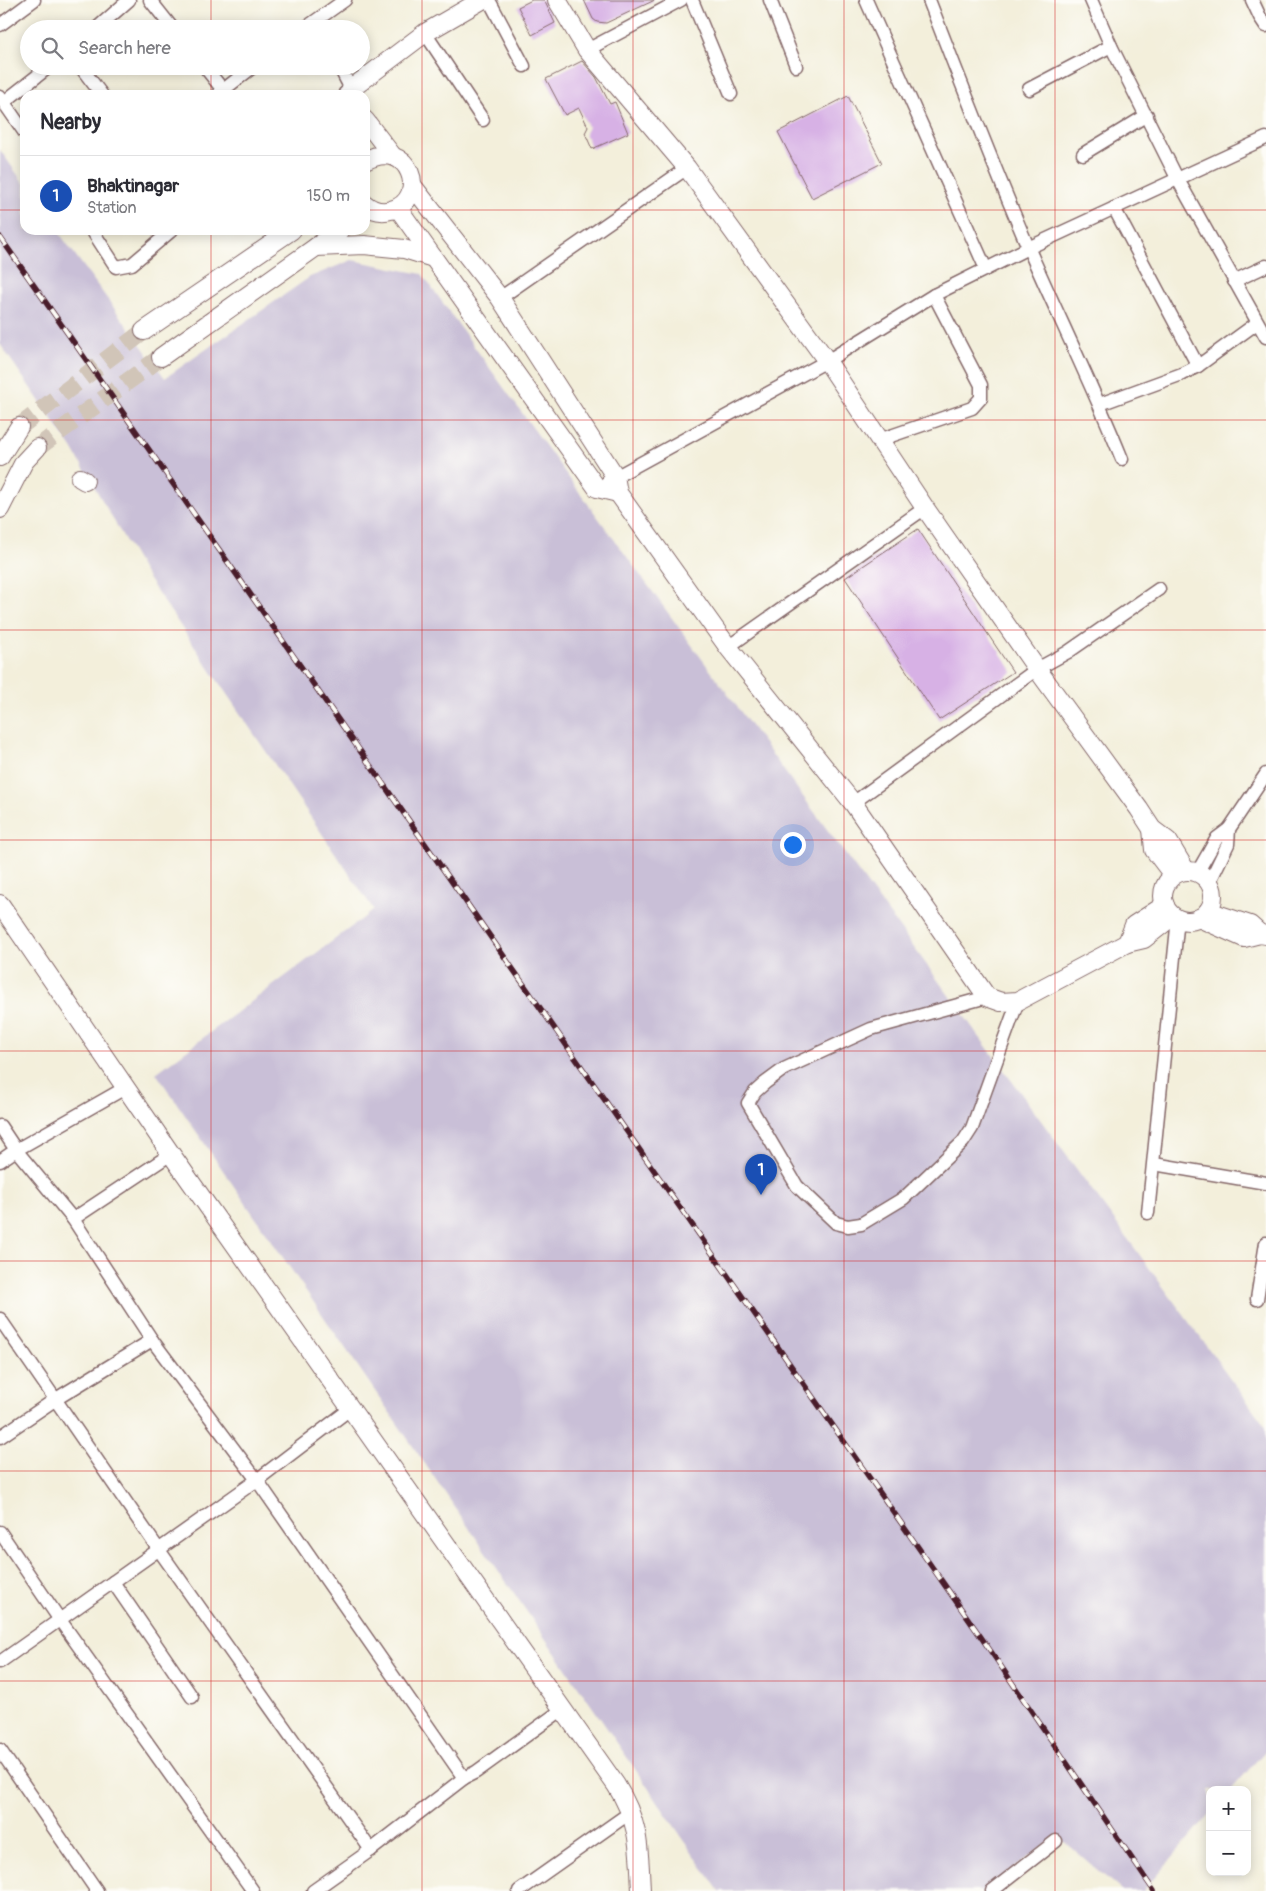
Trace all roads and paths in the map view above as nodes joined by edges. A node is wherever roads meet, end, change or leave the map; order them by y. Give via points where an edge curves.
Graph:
1 (34, 0) edge
2 (129, 0) edge
3 (150, 0) edge
4 (345, 0) edge
5 (482, 0) edge
6 (489, 0) edge
7 (557, 0) edge
8 (680, 0) edge
9 (692, 0) edge
10 (770, 0) edge
11 (866, 0) edge
12 (929, 0) edge
13 (1091, 0) edge
14 (1252, 0) edge
15 (106, 20) edge
16 (166, 20) edge
17 (323, 20) edge
18 (0, 25) edge
19 (1263, 31) edge
20 (425, 33) junction
21 (1111, 46) junction
22 (587, 50) junction
23 (524, 66) dead end
24 (796, 66) dead end
25 (37, 75) edge
26 (87, 75) edge
27 (210, 75) edge
28 (242, 75) edge
29 (342, 75) edge
30 (1029, 89) dead end
31 (98, 90) edge
32 (219, 90) edge
33 (223, 90) edge
34 (347, 90) edge
35 (352, 90) edge
36 (731, 94) dead end
37 (2, 100) edge
38 (1147, 115) junction
39 (483, 120) dead end
40 (20, 126) edge
41 (370, 126) edge
42 (1266, 138) edge
43 (1082, 154) dead end
44 (392, 155) junction
45 (370, 158) edge
46 (687, 168) junction
47 (1177, 178) junction
48 (412, 185) junction
49 (398, 208) junction
50 (1114, 208) junction
51 (370, 209) edge
52 (95, 235) edge
53 (166, 235) edge
54 (285, 235) edge
55 (333, 235) edge
56 (315, 247) junction
57 (1028, 248) junction
58 (434, 258) junction
59 (1266, 266) edge
60 (986, 269) junction
61 (1234, 281) junction
62 (934, 295) junction
63 (500, 298) junction
64 (1257, 323) junction
65 (144, 331) tunnel mouth
66 (1266, 337) edge
67 (161, 357) tunnel mouth
68 (827, 361) junction
69 (1198, 366) junction
70 (1100, 404) junction
71 (19, 427) tunnel mouth
72 (879, 440) junction
73 (37, 448) tunnel mouth
74 (0, 457) edge
75 (1122, 459) dead end
76 (617, 484) junction
77 (925, 508) junction
78 (0, 509) edge
79 (1159, 589) dead end
80 (728, 647) junction
81 (1038, 669) junction
82 (1266, 774) edge
83 (853, 803) junction
84 (1192, 875) junction
85 (0, 904) edge
86 (1172, 913) junction
87 (1203, 915) junction
88 (1263, 935) edge
89 (987, 996) junction
90 (1018, 1000) junction
91 (125, 1088) junction
92 (0, 1126) edge
93 (16, 1150) junction
94 (171, 1154) junction
95 (0, 1161) edge
96 (1154, 1164) junction
97 (1266, 1183) edge
98 (1148, 1213) dead end
99 (73, 1219) junction
100 (1266, 1244) edge
101 (1257, 1298) dead end
102 (0, 1319) edge
103 (152, 1340) junction
104 (56, 1399) junction
105 (350, 1410) junction
106 (0, 1437) edge
107 (257, 1480) junction
108 (0, 1532) edge
109 (159, 1550) junction
110 (113, 1582) junction
111 (60, 1620) junction
112 (0, 1662) edge
113 (192, 1697) dead end
114 (563, 1709) junction
115 (0, 1750) edge
116 (464, 1778) junction
117 (631, 1812) junction
118 (1056, 1841) dead end
119 (371, 1850) junction
120 (97, 1891) edge
121 (253, 1891) edge
122 (313, 1891) edge
123 (519, 1891) edge
124 (641, 1891) edge
125 (992, 1891) edge

1 - 18 street
2 - 15 street
3 - 16 street
4 - 17 street
5 - 20 street
6 - 23 street
7 - 22 street
8 - 22 street
9 - 36 street
10 - 24 street
11 - 60 street
12 - 57 street
13 - 21 street
14 - 19 street
20 - 35 street
20 - 39 street
21 - 30 street
21 - 38 street
22 - 46 street
25 - 37 street
26 - 31 street
27 - 32 street
28 - 33 street
29 - 34 street
37 - 40 street
38 - 43 street
38 - 47 street
41 - 44 street
42 - 47 street
44 - 45 street
44 - 48 street via 407,166
46 - 63 street
46 - 68 street
47 - 50 street
47 - 61 street
48 - 49 street via 410,194
48 - 63 street
49 - 51 street via 389,211
49 - 58 street
50 - 57 street
50 - 69 street
52 - 53 street via 116,267 132,264
54 - 65 street
55 - 56 street
56 - 58 street via 364,245 404,249
56 - 67 street
57 - 60 street
57 - 70 street
58 - 76 street via 597,488
59 - 61 street
60 - 62 street
61 - 64 street
62 - 68 street
62 - 72 street via 981,385 981,398 972,408
63 - 76 street
64 - 66 street
64 - 69 street
68 - 72 street
68 - 76 street
69 - 70 street
70 - 75 street
71 - 74 street
72 - 77 street
73 - 78 street via 24,462
76 - 80 street
77 - 80 street
77 - 81 street
79 - 81 street
80 - 83 street
81 - 83 street
81 - 84 street via 1152,829 1154,850
82 - 84 street via 1229,829 1216,838
83 - 89 street
84 - 86 street via 1167,881 1164,889
84 - 87 street via 1213,895 1212,904
85 - 91 street
86 - 87 street via 1192,920
86 - 90 street via 1144,939 1127,943
86 - 96 street
87 - 88 street via 1244,938
89 - 90 street via 1001,1002
89 - 90 street via 871,1029 784,1068 755,1092 748,1103 797,1186 836,1223 848,1226 861,1224 904,1198 963,1142 975,1121
91 - 93 street
91 - 94 street
92 - 93 street
93 - 95 street
93 - 99 street
94 - 99 street
94 - 105 street
96 - 97 street
96 - 98 street
99 - 103 street
100 - 101 street
102 - 104 street
103 - 104 street
103 - 107 street
104 - 106 street
104 - 109 street
105 - 107 street
105 - 114 street
107 - 109 street
107 - 116 street
108 - 111 street
109 - 110 street
109 - 119 street
110 - 111 street
110 - 113 street
111 - 112 street
111 - 121 street
114 - 116 street
114 - 117 street
115 - 120 street
116 - 119 street
117 - 123 street
117 - 124 street via 639,1840
118 - 125 street
119 - 122 street

